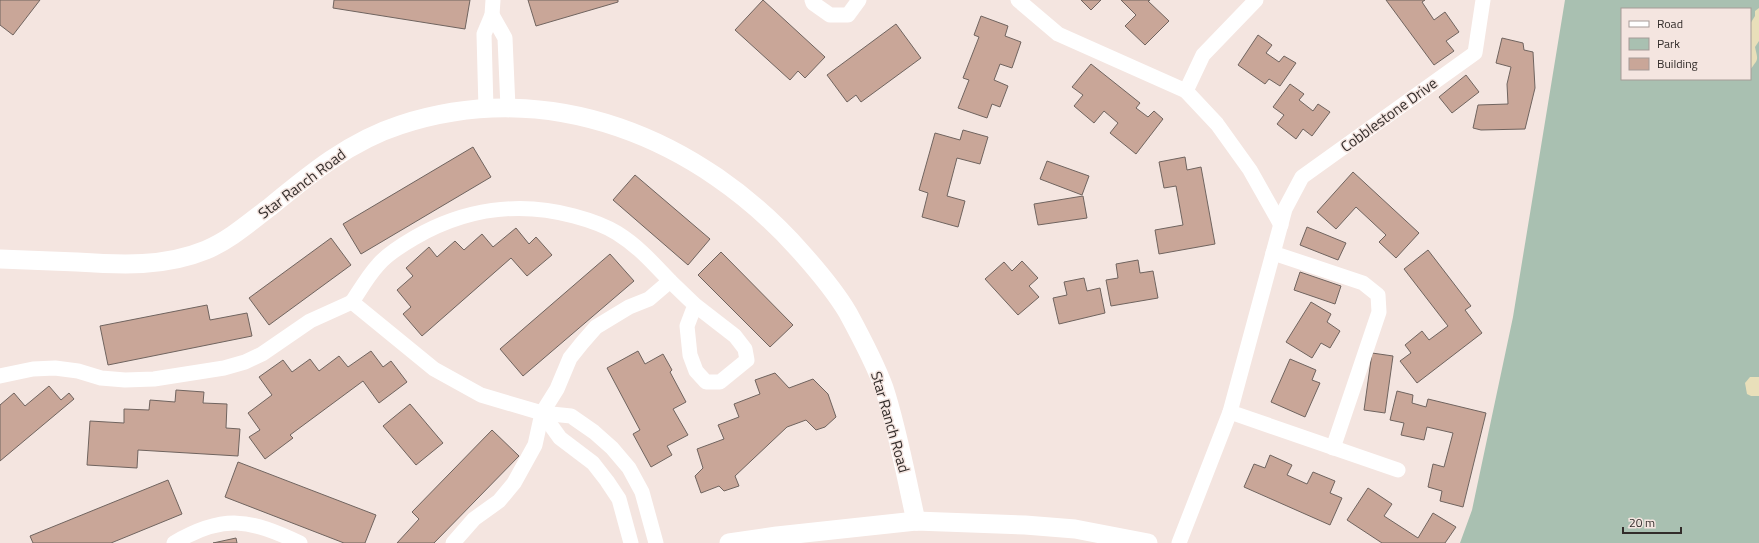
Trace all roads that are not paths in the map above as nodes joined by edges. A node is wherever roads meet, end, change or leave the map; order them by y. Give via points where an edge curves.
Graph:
1 (492, 0) edge
2 (812, 0) edge
3 (860, 0) edge
4 (1018, 0) edge
5 (1256, 0) edge
6 (1483, 0) edge
7 (492, 15) junction
8 (1186, 91) junction
9 (508, 108) junction
10 (486, 109) junction
11 (1281, 225) junction
12 (1273, 253) junction
13 (0, 259) edge
14 (670, 281) junction
15 (352, 302) junction
16 (695, 305) junction
17 (0, 376) edge
18 (1230, 412) junction
19 (542, 413) junction
20 (1333, 448) junction
21 (1398, 470) dead end
22 (916, 521) junction
23 (174, 543) edge
24 (300, 543) edge
25 (453, 543) edge
26 (631, 543) edge
27 (656, 543) edge
28 (729, 543) edge
29 (1148, 543) edge
30 (1179, 543) edge

1 - 7 street
2 - 3 street via 813,4 830,15 848,15
4 - 8 street via 1058,34
5 - 8 street via 1203,55
6 - 11 street, Cobblestone Drive via 1475,54 1302,177 1285,209
7 - 9 street via 505,38
7 - 10 street via 484,34
8 - 11 street via 1218,124 1250,170
9 - 10 street, Star Ranch Road
9 - 22 street, Star Ranch Road via 573,114 606,122 646,138 685,156 720,179 757,207 788,237 818,271 846,310 868,353 883,388
10 - 13 street, Star Ranch Road via 434,115 397,126 365,140 337,155 238,232 209,249 178,259 146,264 111,264
11 - 12 street, Cobblestone Drive
12 - 18 street, Cobblestone Drive
12 - 20 street via 1363,283 1378,295 1379,312
14 - 15 street via 640,249 616,232 558,212 532,208 504,209 451,220 404,244 378,264
14 - 16 street
14 - 19 street via 649,299 611,316 596,327 570,358 557,389
15 - 17 street via 310,321 262,354 224,368 154,379 101,378 55,368 33,369
15 - 19 street via 434,369 480,395
16 - 16 street via 687,326 690,355 696,371 706,382 720,382 747,360 745,349 735,336
18 - 20 street
18 - 30 street, Cobblestone Drive
19 - 25 street via 535,446 514,483 499,501 474,519
19 - 26 street via 560,438 593,463 607,481 618,499
19 - 27 street via 571,416 612,448 629,468 642,492
20 - 21 street
22 - 28 street
22 - 29 street via 1075,529
23 - 24 street via 206,526 225,522 261,527

